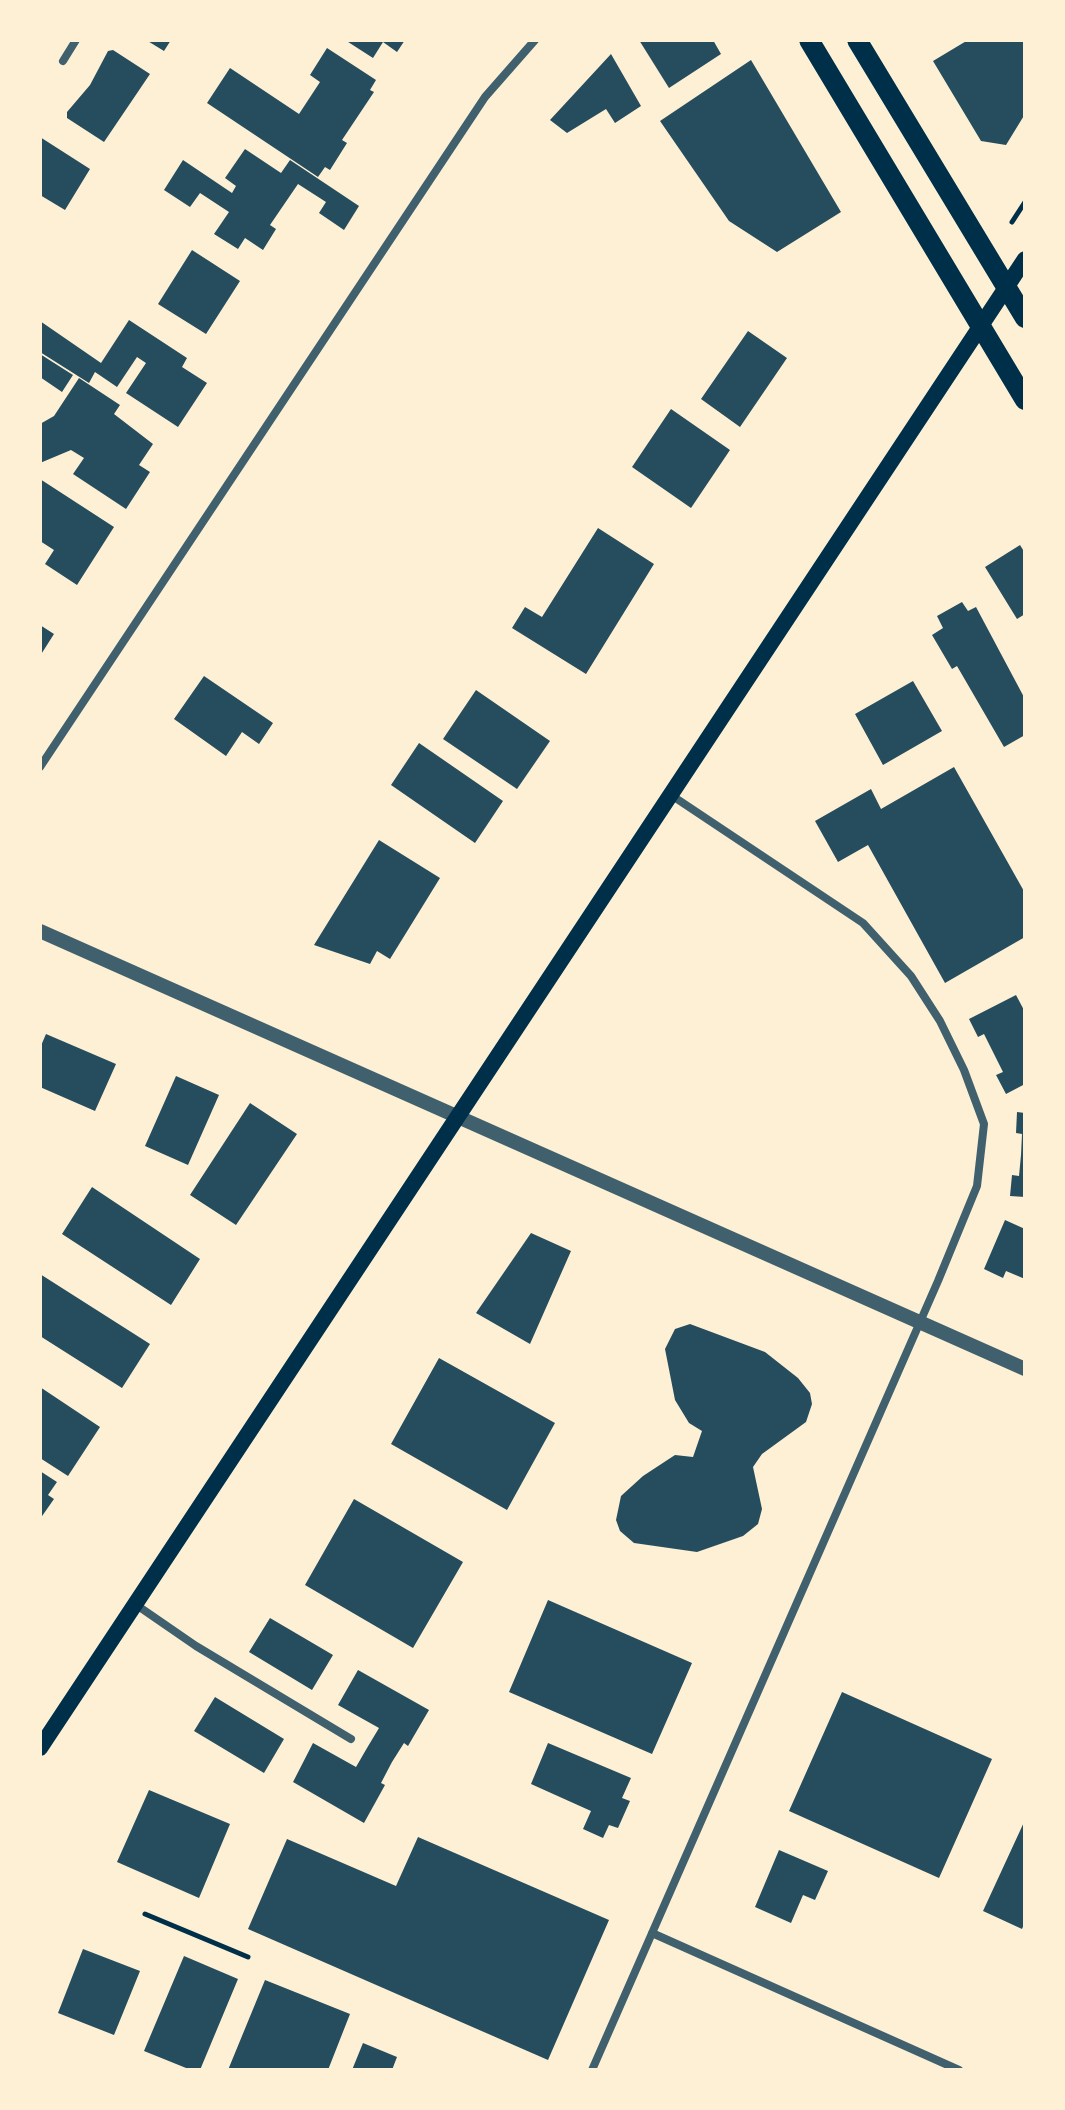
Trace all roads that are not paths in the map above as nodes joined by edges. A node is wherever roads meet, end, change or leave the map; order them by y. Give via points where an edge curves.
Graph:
1 (76, 40) edge
2 (535, 40) edge
3 (809, 40) edge
4 (857, 40) edge
5 (63, 61) dead end
6 (1025, 259) edge
7 (1007, 287) junction
8 (1025, 318) edge
9 (980, 326) junction
10 (1025, 400) edge
11 (40, 767) edge
12 (671, 795) junction
13 (40, 931) edge
14 (459, 1114) junction
15 (920, 1322) junction
16 (1025, 1369) edge
17 (135, 1604) junction
18 (351, 1739) dead end
19 (40, 1748) edge
20 (652, 1933) junction
21 (592, 2070) edge
22 (959, 2070) edge

1 - 5 street
2 - 11 street via 485,97
3 - 9 main road
4 - 7 main road
6 - 7 main road
7 - 8 main road
7 - 9 main road
9 - 10 main road
9 - 12 main road
12 - 14 main road
12 - 15 street via 863,923 911,976 964,1070 984,1124 977,1186
13 - 14 street
14 - 15 street
14 - 17 main road
15 - 16 street
15 - 20 street
17 - 18 street
17 - 19 main road
20 - 21 street
20 - 22 street

